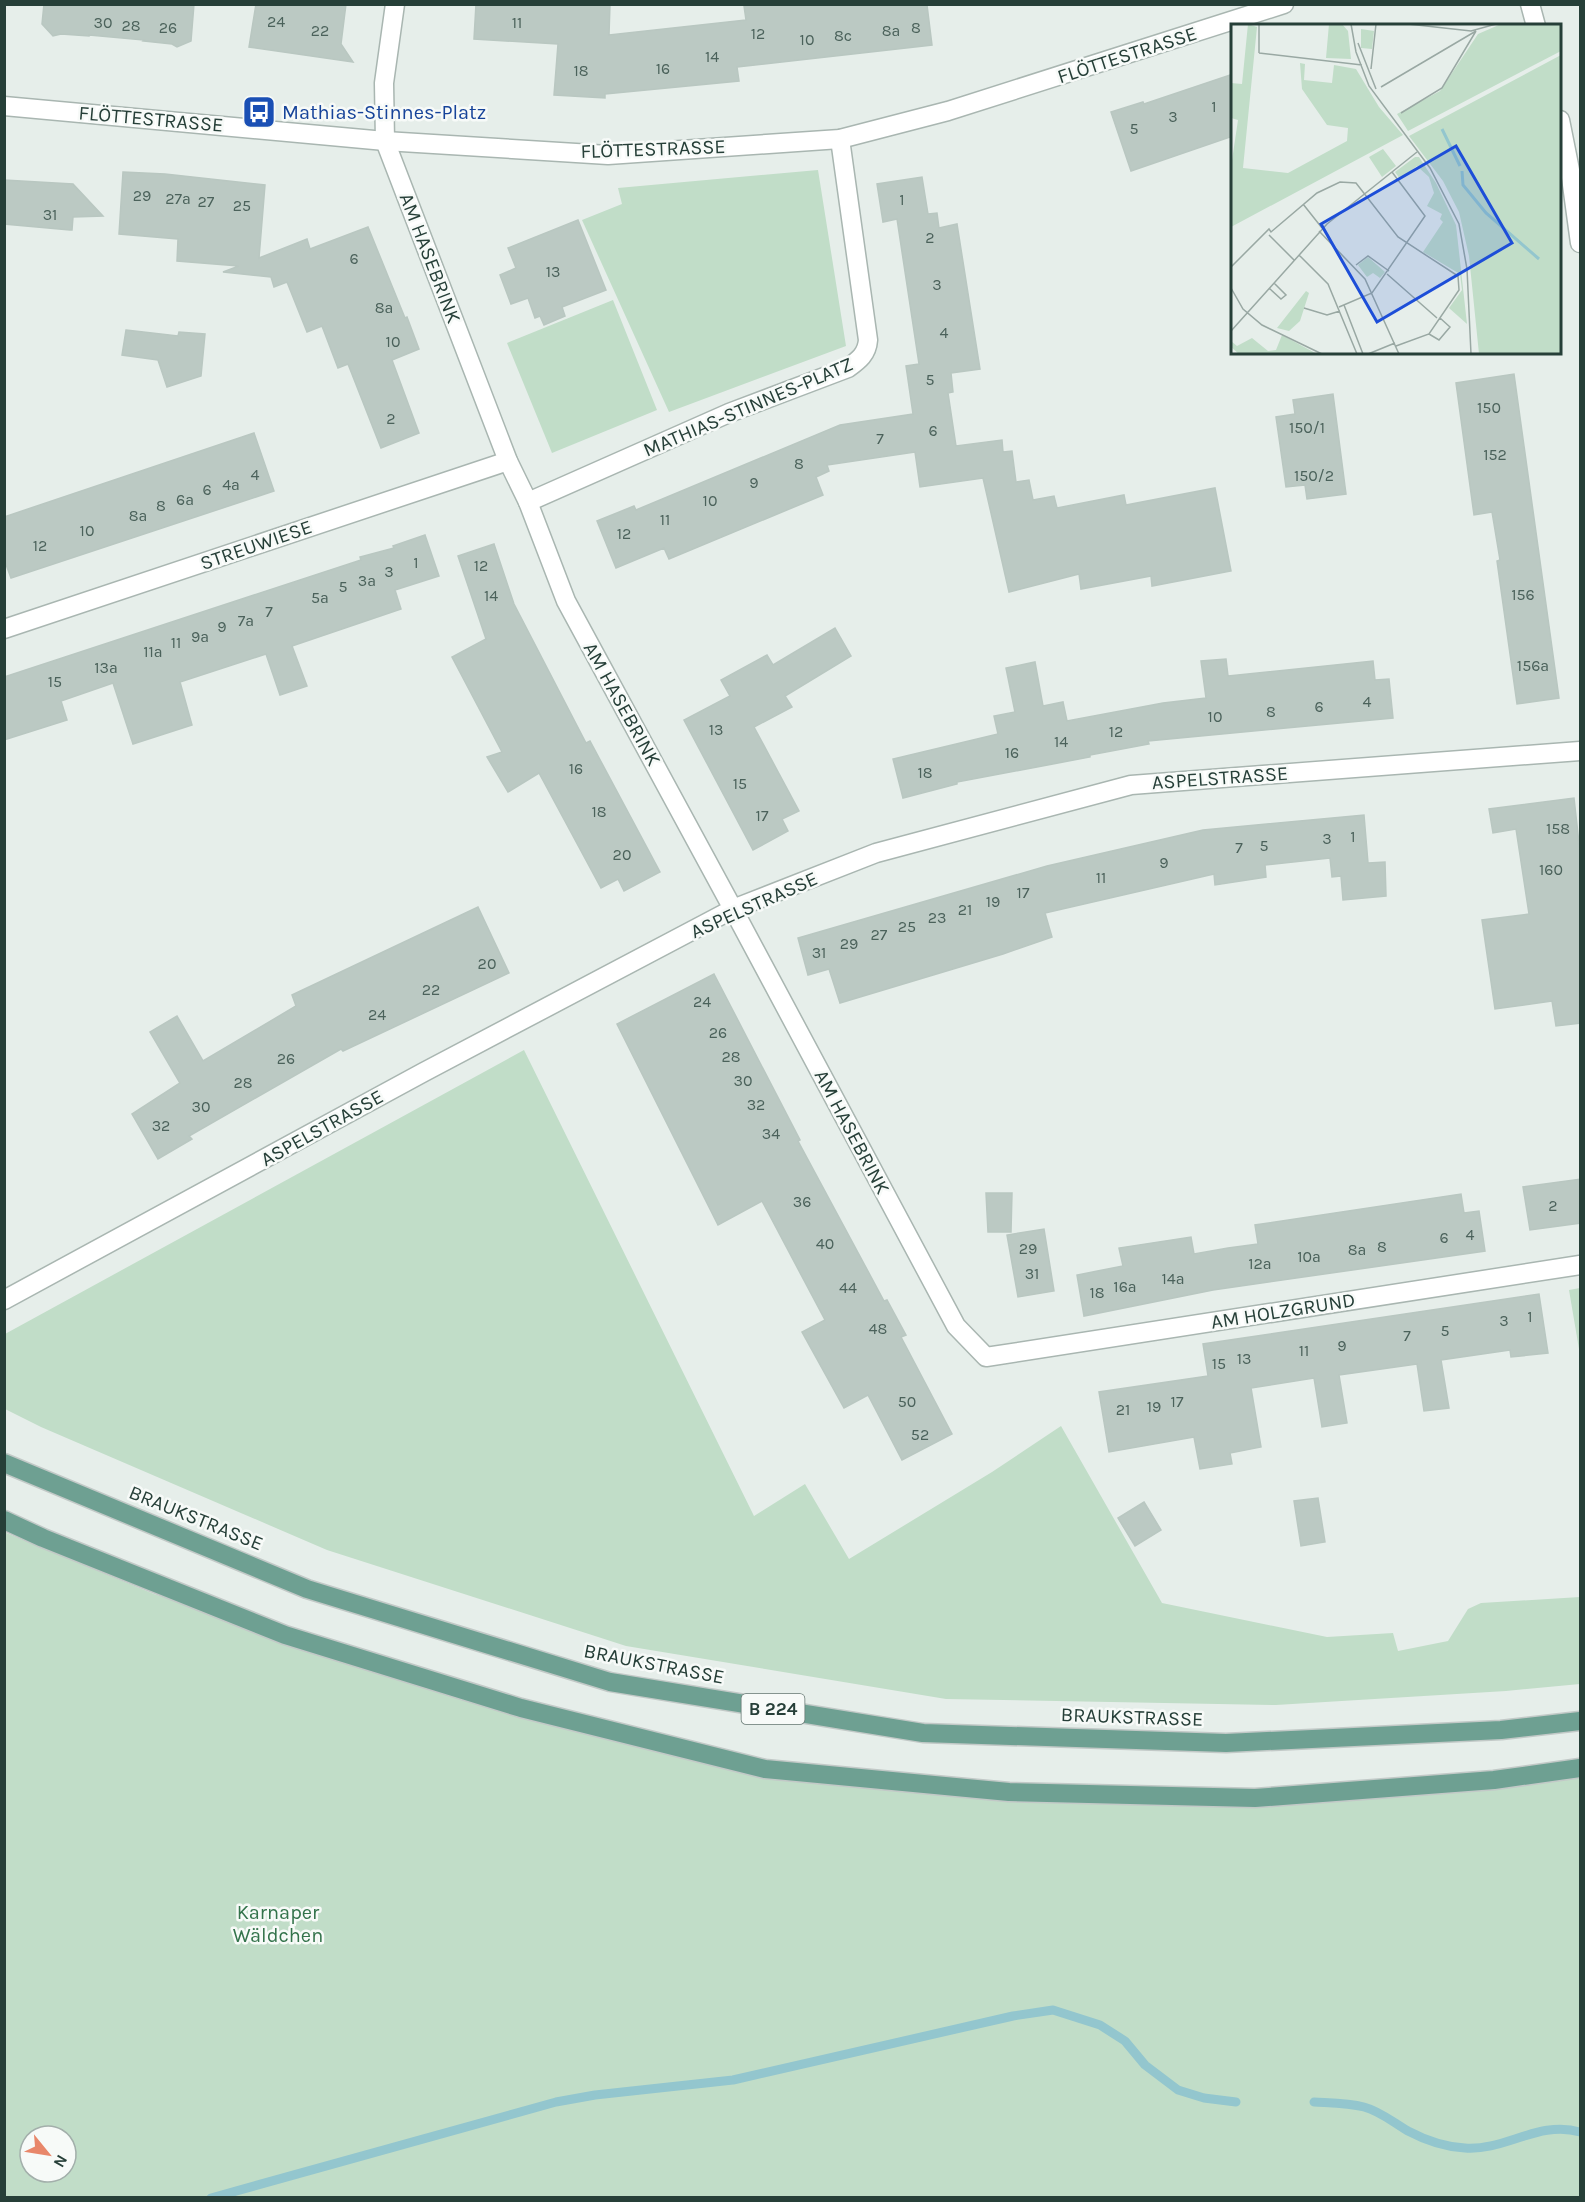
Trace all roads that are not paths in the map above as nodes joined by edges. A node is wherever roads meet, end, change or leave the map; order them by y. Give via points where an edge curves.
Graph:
1 (395, 4) edge
2 (1284, 4) edge
3 (1530, 4) edge
4 (1535, 24) edge
5 (4, 106) edge
6 (1561, 125) edge
7 (840, 139) junction
8 (385, 141) junction
9 (1581, 243) edge
10 (508, 461) junction
11 (528, 502) junction
12 (4, 629) edge
13 (1581, 751) edge
14 (733, 909) junction
15 (1581, 1265) edge
16 (4, 1300) edge
17 (986, 1357) joint
18 (4, 1463) edge
19 (4, 1520) edge
20 (1581, 1721) edge
21 (1581, 1768) edge

1 - 8 street, AM HASEBRINK via 384,82
2 - 7 street, FLÖTTESTRASSE via 1000,95
3 - 4 street
5 - 8 street, FLÖTTESTRASSE
6 - 9 street
7 - 8 street, FLÖTTESTRASSE via 608,155
7 - 11 street, MATHIAS-STINNES-PLATZ via 868,340 861,358 848,368 729,413
8 - 10 street, AM HASEBRINK
10 - 11 street, AM HASEBRINK
10 - 12 street, STREUWIESE
11 - 14 street, AM HASEBRINK via 566,601
13 - 14 street, ASPELSTRASSE via 1131,784 876,853
14 - 16 street, ASPELSTRASSE
14 - 17 street, AM HASEBRINK via 956,1326
15 - 17 street, AM HOLZGRUND
18 - 20 main road, BRAUKSTRASSE / B 224 via 307,1588 610,1682 923,1733 1226,1743 1501,1730
19 - 21 main road via 285,1635 521,1708 765,1769 1009,1792 1255,1798 1494,1780

